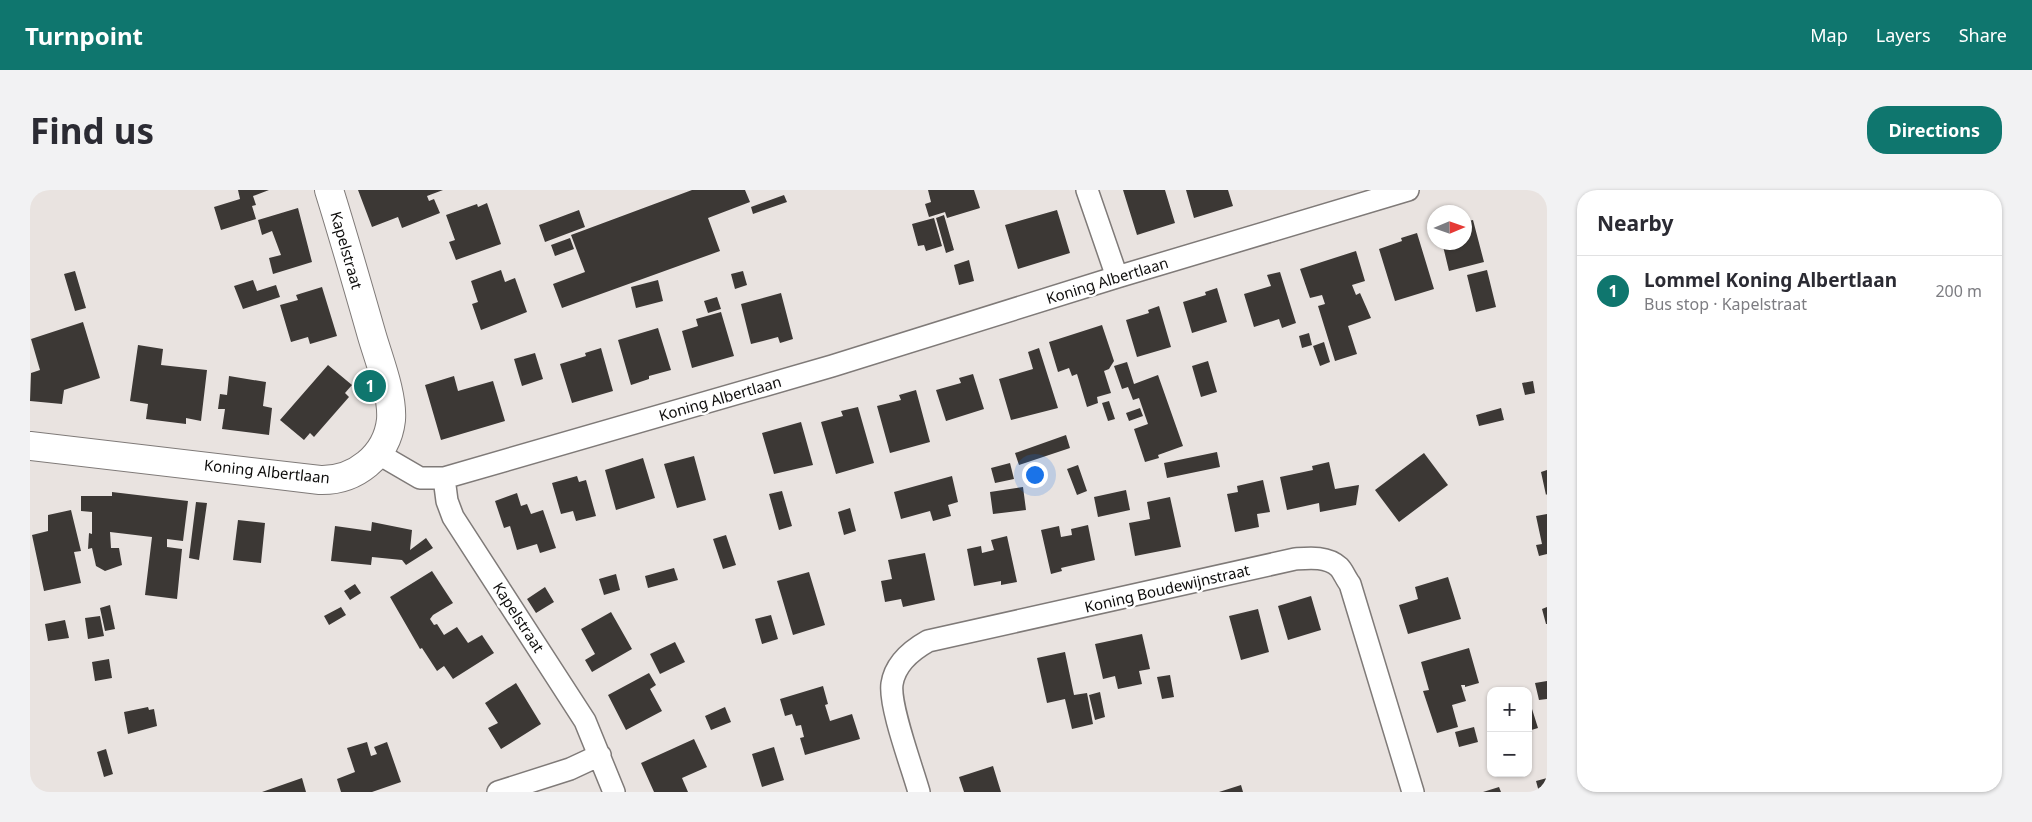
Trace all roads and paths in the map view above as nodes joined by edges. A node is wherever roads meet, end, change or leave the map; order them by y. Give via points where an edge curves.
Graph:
1 (329, 190) edge
2 (1087, 190) edge
3 (1408, 190) edge
4 (1117, 277) junction
5 (30, 446) edge
6 (377, 453) junction
7 (444, 478) junction
8 (600, 755) junction
9 (498, 792) edge
10 (614, 792) edge
11 (919, 792) edge
12 (1413, 792) edge

1 - 6 main road, Kapelstraat via 388,393 389,430
2 - 4 street
3 - 4 street, Koning Albertlaan
4 - 7 street, Koning Albertlaan via 832,366
5 - 6 main road, Koning Albertlaan via 326,480 354,473
6 - 7 street, Koning Albertlaan via 420,478
7 - 8 street, Kapelstraat via 453,517 585,721
8 - 9 street via 570,769
8 - 10 street, Kapelstraat
11 - 12 street, Koning Boudewijnstraat via 894,704 892,684 896,672 914,649 928,641 1312,558 1338,566 1350,584

